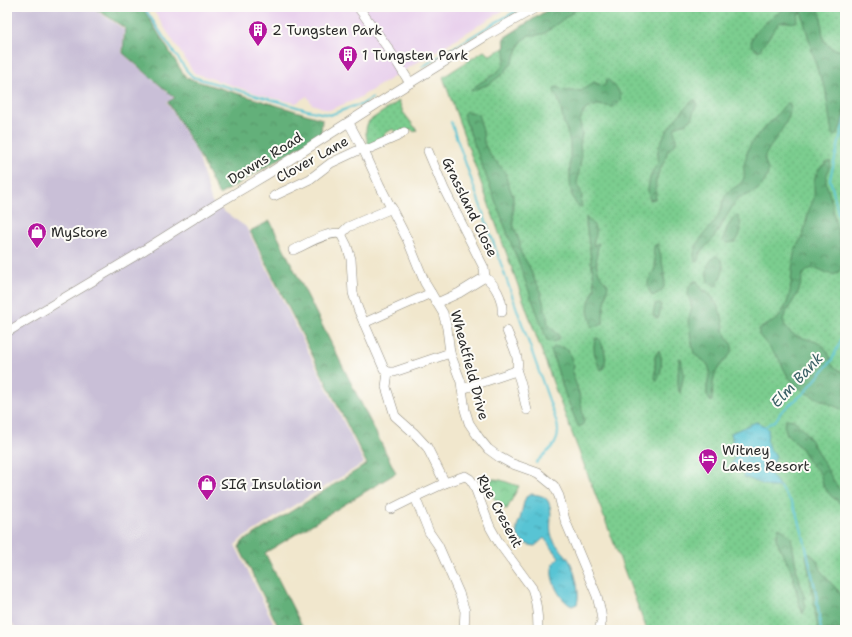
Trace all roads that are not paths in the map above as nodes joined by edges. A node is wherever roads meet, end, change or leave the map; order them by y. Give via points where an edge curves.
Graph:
1 (358, 7) edge
2 (537, 7) edge
3 (410, 83) junction
4 (349, 123) junction
5 (404, 132) dead end
6 (364, 150) junction
7 (428, 151) dead end
8 (274, 196) dead end
9 (392, 208) junction
10 (342, 234) junction
11 (293, 250) dead end
12 (485, 277) junction
13 (430, 293) junction
14 (437, 303) junction
15 (502, 312) dead end
16 (364, 323) junction
17 (507, 331) dead end
18 (7, 332) edge
19 (450, 353) junction
20 (516, 370) junction
21 (388, 372) junction
22 (462, 389) junction
23 (527, 410) dead end
24 (445, 483) junction
25 (415, 497) junction
26 (391, 509) dead end
27 (599, 629) edge
28 (464, 630) edge
29 (538, 630) edge

1 - 3 street
2 - 3 street, Downs Road
3 - 4 street, Downs Road
4 - 6 street, Wheatfield Drive
4 - 18 street, Downs Road
5 - 6 street, Clover Lane
6 - 8 street, Clover Lane via 331,163 310,179
6 - 9 street, Wheatfield Drive
7 - 12 street, Grassland Close via 484,268
9 - 10 street via 348,227
9 - 13 street, Wheatfield Drive
10 - 11 street via 329,235
10 - 16 street via 351,259 355,301
12 - 14 street, Grassland Close
12 - 15 street, Grassland Close via 496,289
13 - 14 street, Wheatfield Drive
13 - 16 street
14 - 19 street, Wheatfield Drive via 446,324
16 - 21 street via 382,366
17 - 20 street via 517,358
19 - 21 street
19 - 22 street, Wheatfield Drive
20 - 22 street
20 - 23 street via 522,383
21 - 24 street via 386,387 396,416 427,447
22 - 27 street, Wheatfield Drive via 469,423 488,449 510,463 538,472 554,486 565,520 598,596 602,621
24 - 25 street, Rye Cresent
24 - 29 street, Rye Cresent via 465,476 470,479 498,543 532,588
25 - 26 street, Rye Cresent
25 - 28 street via 459,593 465,611

